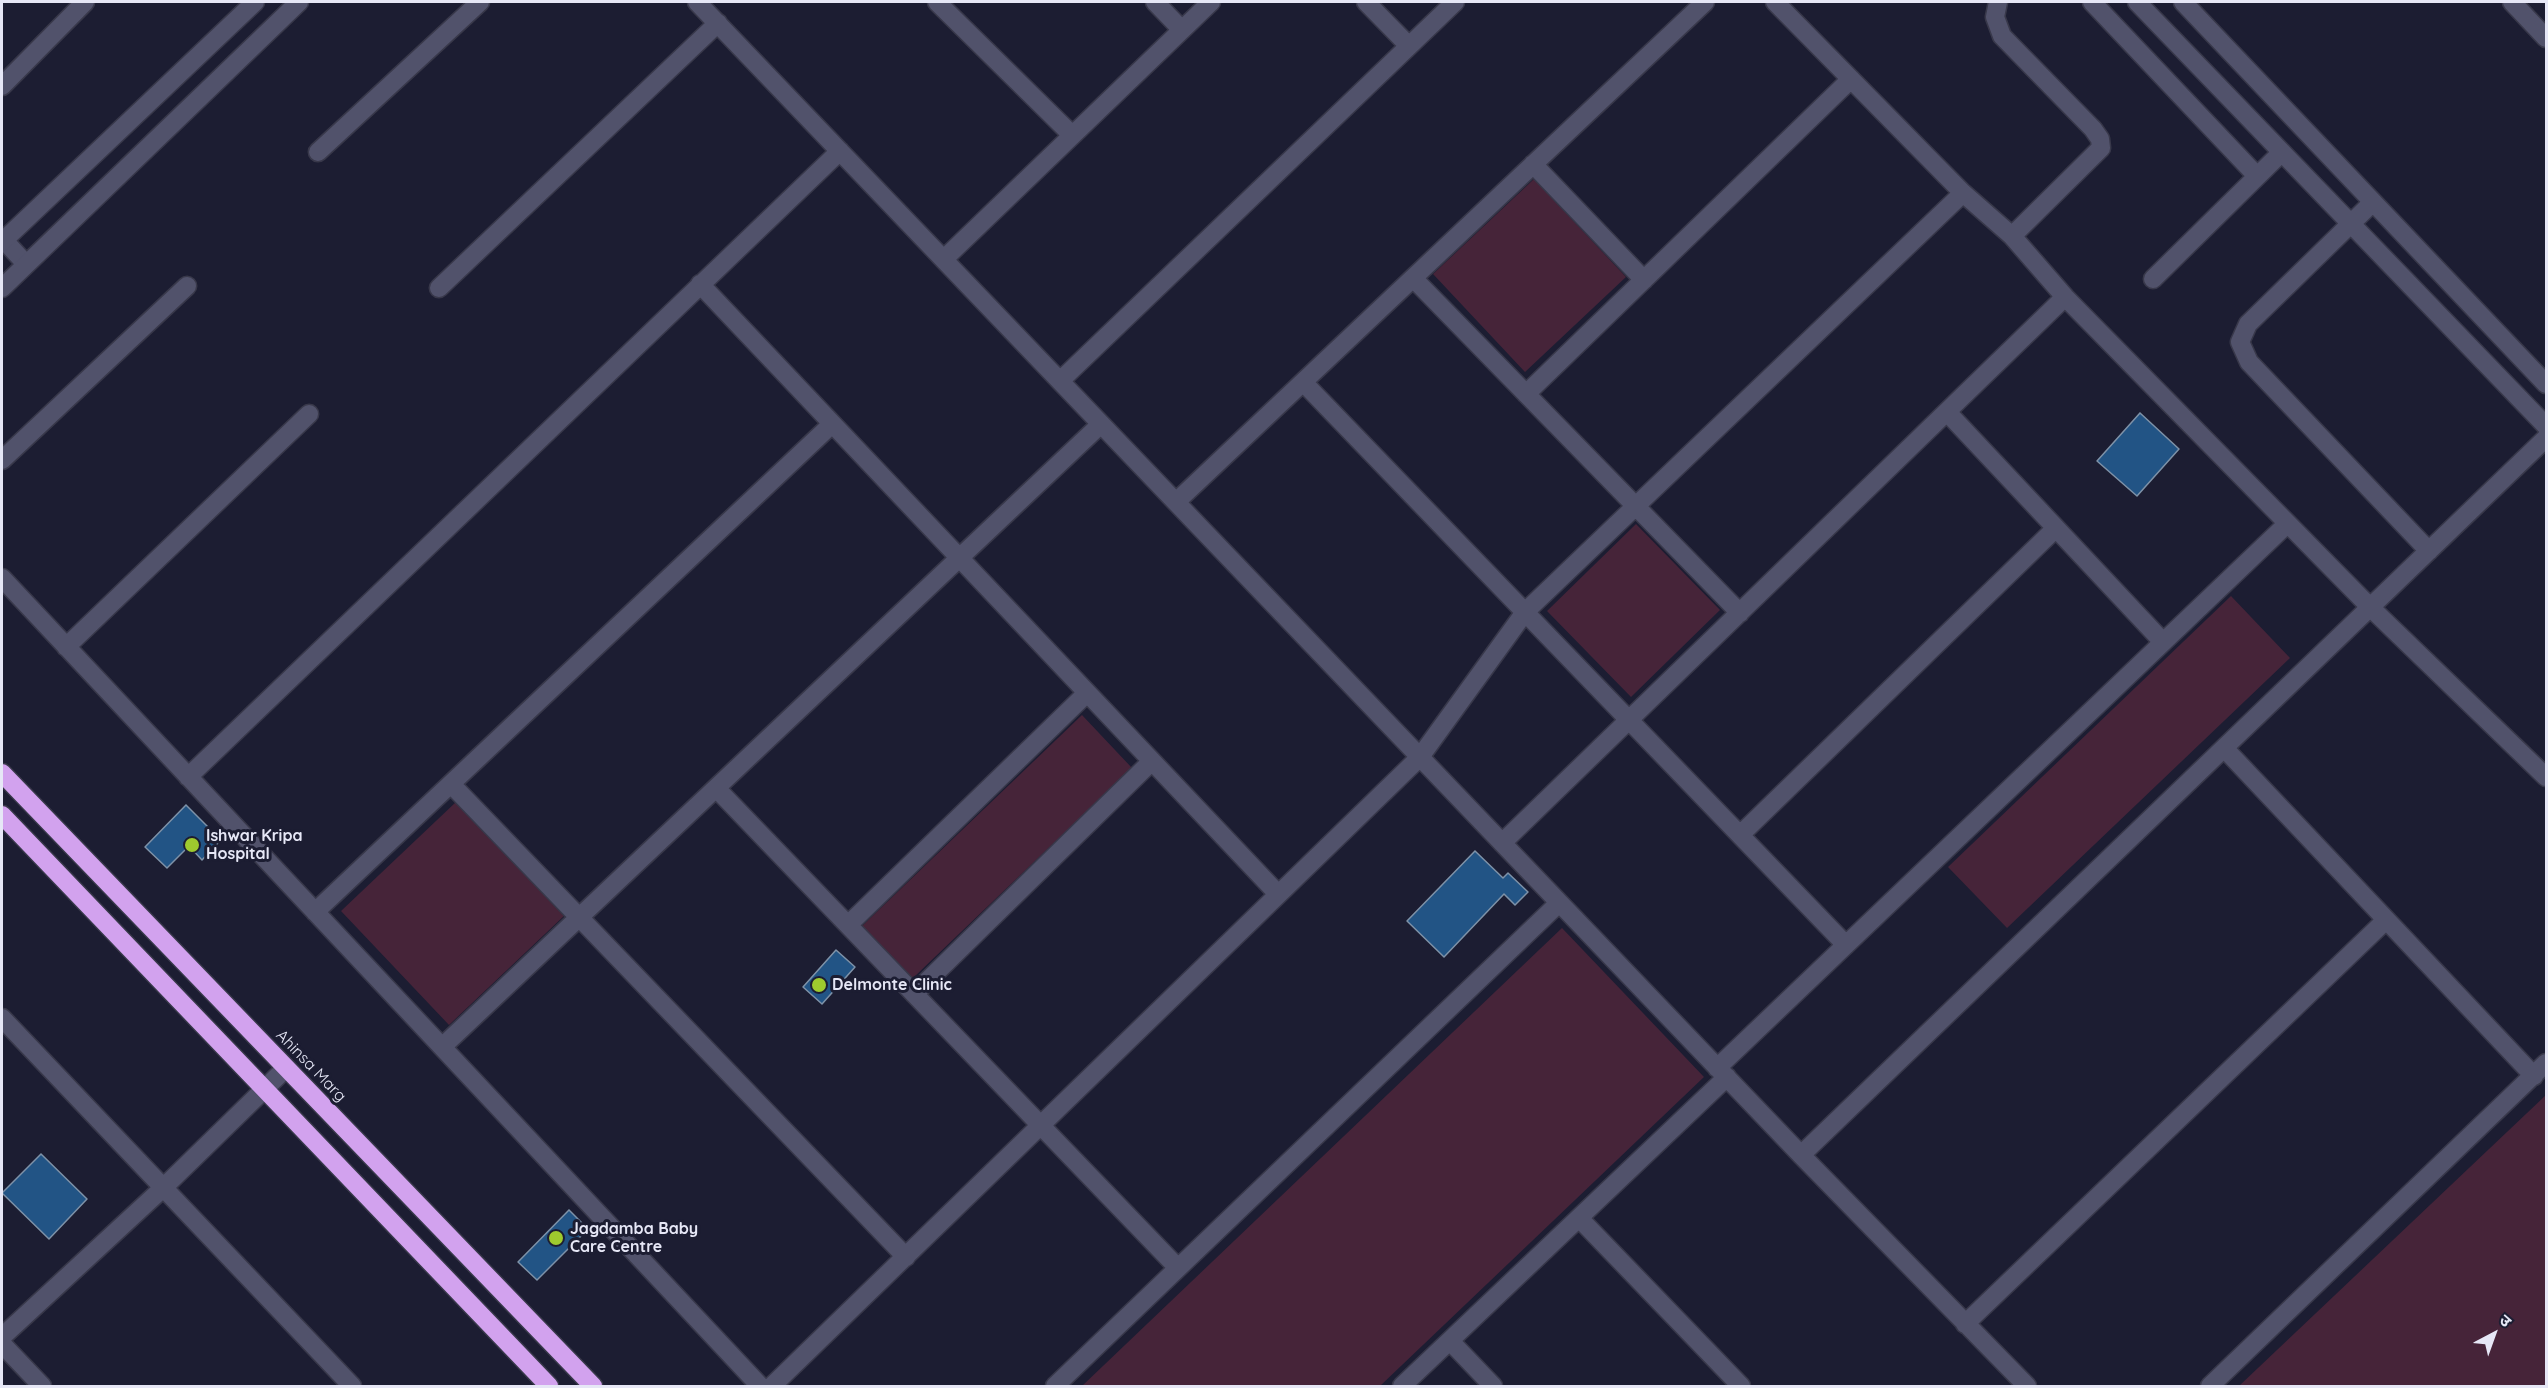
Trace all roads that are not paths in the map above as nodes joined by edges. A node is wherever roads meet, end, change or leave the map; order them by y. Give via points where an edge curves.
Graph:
1 (85, 2) edge
2 (255, 2) edge
3 (299, 2) edge
4 (480, 2) edge
5 (697, 2) edge
6 (937, 2) edge
7 (1155, 2) edge
8 (1211, 2) edge
9 (1366, 2) edge
10 (1455, 2) edge
11 (1704, 2) edge
12 (1775, 2) edge
13 (1998, 2) edge
14 (2092, 2) edge
15 (2137, 2) edge
16 (2183, 2) edge
17 (2512, 2) edge
18 (718, 23) junction
19 (1182, 30) junction
20 (2547, 38) edge
21 (1409, 46) junction
22 (1851, 79) junction
23 (2, 86) edge
24 (1072, 135) junction
25 (840, 150) junction
26 (318, 152) dead end
27 (2282, 152) junction
28 (1533, 164) junction
29 (2257, 176) junction
30 (1963, 193) junction
31 (2373, 203) junction
32 (2351, 224) junction
33 (2012, 236) junction
34 (2, 240) edge
35 (944, 259) junction
36 (26, 264) junction
37 (1413, 278) junction
38 (2153, 279) dead end
39 (1644, 280) junction
40 (700, 284) junction
41 (187, 286) dead end
42 (2, 288) edge
43 (439, 288) dead end
44 (2065, 297) junction
45 (1060, 381) junction
46 (1303, 382) junction
47 (2547, 384) edge
48 (1526, 394) junction
49 (1947, 412) junction
50 (309, 414) dead end
51 (832, 424) junction
52 (1101, 424) junction
53 (2547, 426) edge
54 (2547, 438) edge
55 (2, 460) edge
56 (1176, 502) junction
57 (1636, 506) junction
58 (2288, 524) junction
59 (2056, 528) junction
60 (2429, 551) junction
61 (960, 558) junction
62 (2, 578) edge
63 (2370, 607) junction
64 (1525, 612) junction
65 (1740, 612) junction
66 (2163, 642) junction
67 (66, 647) junction
68 (1087, 693) junction
69 (1629, 720) junction
70 (2225, 749) junction
71 (1420, 757) junction
72 (1152, 761) junction
73 (2, 773) edge
74 (188, 777) junction
75 (2547, 777) edge
76 (451, 784) junction
77 (716, 788) junction
78 (2, 815) edge
79 (1740, 835) junction
80 (1502, 843) junction
81 (1278, 894) junction
82 (1559, 903) junction
83 (315, 912) junction
84 (579, 918) junction
85 (2386, 920) junction
86 (848, 925) junction
87 (1846, 945) junction
88 (914, 994) junction
89 (4, 1025) edge
90 (442, 1047) junction
91 (286, 1068) junction
92 (2540, 1070) edge
93 (1722, 1072) junction
94 (265, 1088) junction
95 (1041, 1125) junction
96 (1801, 1155) junction
97 (163, 1188) junction
98 (1579, 1218) junction
99 (906, 1257) junction
100 (1178, 1268) junction
101 (1965, 1324) junction
102 (2, 1337) edge
103 (1450, 1341) junction
104 (2, 1344) edge
105 (42, 1386) edge
106 (352, 1386) edge
107 (549, 1386) edge
108 (593, 1386) edge
109 (760, 1386) edge
110 (772, 1386) edge
111 (1055, 1386) edge
112 (1402, 1386) edge
113 (1493, 1386) edge
114 (1742, 1386) edge
115 (2026, 1386) edge
116 (2210, 1386) edge

1 - 23 street
2 - 34 street
3 - 36 street
4 - 26 street
5 - 18 street
6 - 24 street
7 - 19 street
8 - 19 street
9 - 21 street
10 - 21 street
11 - 28 street
12 - 22 street
13 - 33 street via 1995,17 2002,36 2093,129 2101,148
14 - 29 street
15 - 27 street
16 - 31 street
17 - 20 street
18 - 25 street
18 - 43 street
19 - 24 street
21 - 45 street
22 - 30 street
22 - 39 street
24 - 35 street
25 - 35 street
25 - 40 street
27 - 29 street
27 - 32 street
28 - 37 street
28 - 39 street
29 - 38 street
30 - 33 street
30 - 57 street
31 - 32 street
31 - 47 street
32 - 53 street
32 - 60 street via 2248,324 2240,342 2248,362
33 - 44 street
34 - 36 street
35 - 45 street
36 - 42 street
37 - 46 street
37 - 48 street
39 - 48 street
40 - 51 street
40 - 74 street
41 - 55 street
44 - 49 street
44 - 58 street
45 - 52 street
46 - 56 street
46 - 64 street
48 - 57 street
49 - 59 street
49 - 65 street
50 - 67 street
51 - 61 street
51 - 76 street
52 - 56 street
52 - 61 street
54 - 60 street
56 - 71 street
57 - 64 street
57 - 65 street
58 - 63 street
58 - 66 street
59 - 66 street
59 - 79 street
60 - 63 street
61 - 68 street
61 - 77 street
62 - 67 street
63 - 70 street
63 - 75 street
64 - 69 street
64 - 71 street
65 - 69 street
66 - 87 street
67 - 74 street
68 - 72 street
68 - 86 street
69 - 79 street
69 - 80 street
70 - 85 street
70 - 96 street
71 - 80 street
71 - 81 street
72 - 81 street
72 - 88 street
73 - 91 highway, Ahinsa Marg
74 - 83 street
76 - 83 street
76 - 84 street
77 - 84 street
77 - 86 street
78 - 94 highway
79 - 87 street
80 - 82 street
81 - 95 street
82 - 93 street
82 - 100 street
83 - 90 street
84 - 90 street
84 - 99 street
85 - 92 street
85 - 101 street
86 - 88 street
87 - 93 street
88 - 95 street
89 - 97 street
90 - 109 street
91 - 94 street
91 - 108 highway, Ahinsa Marg
92 - 116 street
93 - 96 street
93 - 98 street
94 - 97 street
94 - 107 highway
95 - 99 street
95 - 100 street
96 - 101 street
97 - 102 street
97 - 106 street
98 - 103 street
98 - 114 street
99 - 110 street
100 - 111 street
101 - 115 street
103 - 112 street
103 - 113 street
104 - 105 street

